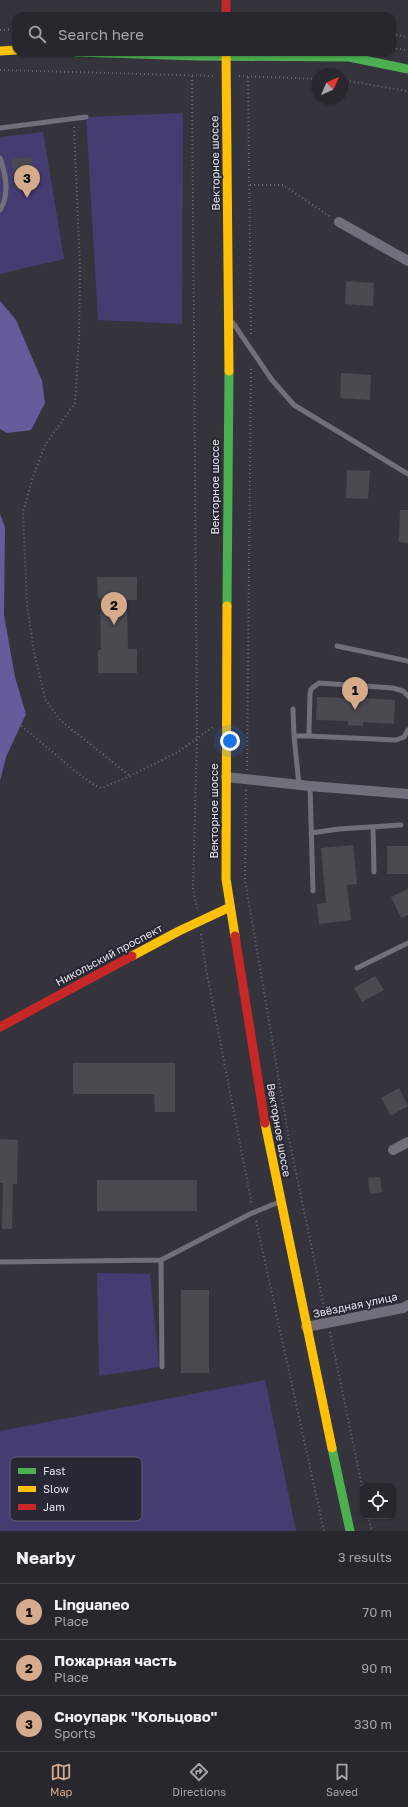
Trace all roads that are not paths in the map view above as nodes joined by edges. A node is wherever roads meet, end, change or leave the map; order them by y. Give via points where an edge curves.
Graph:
1 (226, 0) edge
2 (226, 12) edge
3 (12, 50) edge
4 (0, 51) edge
5 (226, 56) edge
6 (308, 56) edge
7 (408, 69) edge
8 (86, 117) dead end
9 (0, 128) edge
10 (0, 158) edge
11 (0, 210) edge
12 (339, 222) road end
13 (408, 262) edge
14 (229, 317) junction
15 (408, 474) edge
16 (337, 646) dead end
17 (408, 661) edge
18 (408, 696) edge
19 (293, 709) dead end
20 (408, 730) edge
21 (294, 736) junction
22 (309, 736) junction
23 (226, 777) junction
24 (299, 785) junction
25 (310, 786) junction
26 (408, 794) edge
27 (401, 824) dead end
28 (373, 827) junction
29 (311, 834) junction
30 (374, 872) dead end
31 (313, 891) dead end
32 (230, 907) junction
33 (408, 943) edge
34 (357, 968) dead end
35 (0, 1027) edge
36 (408, 1142) edge
37 (393, 1150) dead end
38 (280, 1202) junction
39 (161, 1260) junction
40 (0, 1262) edge
41 (408, 1305) edge
42 (306, 1327) junction
43 (162, 1367) dead end
44 (350, 1531) edge

1 - 2 main road
3 - 4 main road
5 - 14 main road, Векторное шоссе
6 - 7 main road via 349,57
8 - 9 lane
10 - 11 lane via 6,184 5,200
12 - 13 street
14 - 15 lane via 272,380 294,405
14 - 23 main road, Векторное шоссе
16 - 17 lane
18 - 22 lane via 403,691 392,688 316,684 310,694
19 - 21 lane
20 - 22 lane via 404,736 396,740
21 - 22 lane
21 - 24 lane
23 - 24 street
23 - 32 main road, Векторное шоссе via 226,879
24 - 25 street
25 - 26 street
25 - 29 lane
27 - 28 lane
28 - 29 lane
28 - 30 lane
29 - 31 lane
32 - 35 main road, Никольский проспект via 179,931
32 - 38 main road, Векторное шоссе via 268,1144
33 - 34 lane
36 - 37 street
38 - 39 lane via 250,1214
38 - 42 main road, Векторное шоссе
39 - 40 lane
39 - 43 lane
41 - 42 street, Звёздная улица
42 - 44 main road, Векторное шоссе

